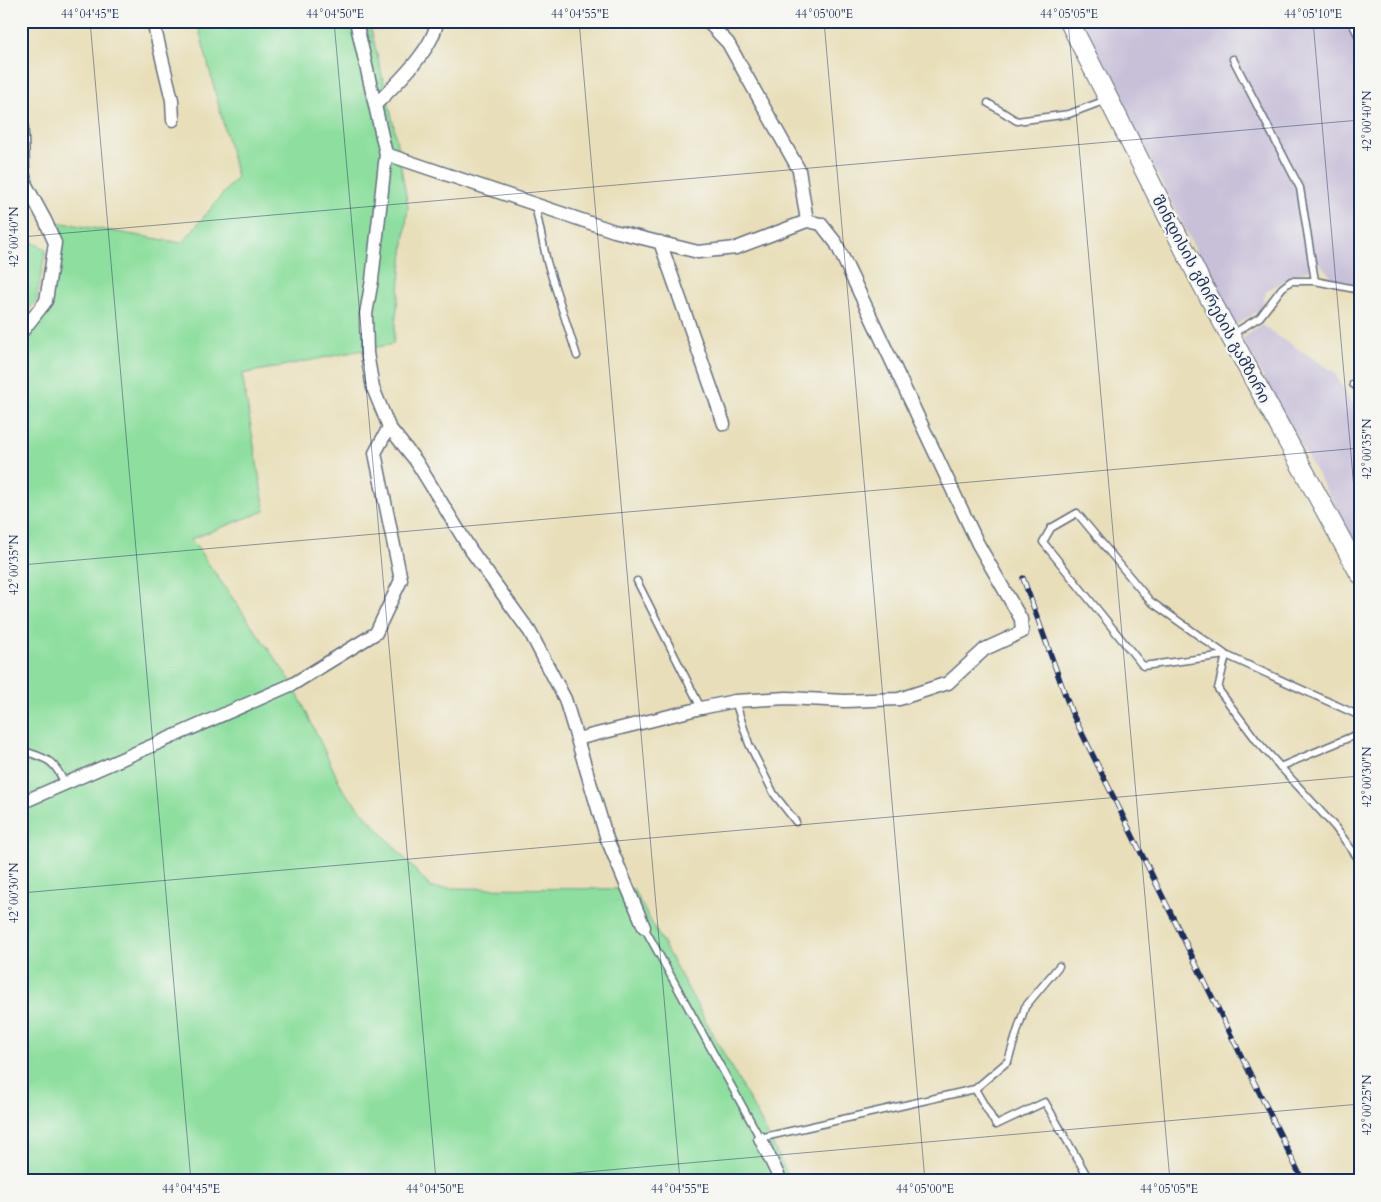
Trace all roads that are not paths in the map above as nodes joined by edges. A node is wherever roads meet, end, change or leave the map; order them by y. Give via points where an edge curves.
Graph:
1 (152, 21) edge
2 (356, 21) edge
3 (437, 21) edge
4 (707, 21) edge
5 (1069, 21) edge
6 (1351, 21) edge
7 (1360, 38) edge
8 (1233, 59) dead end
9 (1108, 99) junction
10 (988, 102) dead end
11 (21, 105) edge
12 (375, 105) junction
13 (173, 120) dead end
14 (386, 154) junction
15 (535, 204) junction
16 (807, 221) junction
17 (660, 242) junction
18 (1315, 281) junction
19 (1360, 289) edge
20 (21, 333) edge
21 (1230, 335) junction
22 (577, 356) dead end
23 (1354, 384) dead end
24 (1360, 389) edge
25 (724, 424) dead end
26 (389, 427) junction
27 (1360, 574) edge
28 (637, 580) dead end
29 (1226, 655) junction
30 (735, 701) junction
31 (701, 708) junction
32 (1360, 716) edge
33 (1360, 733) edge
34 (577, 739) junction
35 (21, 750) edge
36 (1280, 767) junction
37 (66, 784) junction
38 (21, 803) edge
39 (796, 822) dead end
40 (1360, 861) edge
41 (644, 927) joint
42 (1059, 966) dead end
43 (975, 1089) junction
44 (760, 1138) junction
45 (1086, 1174) dead end
46 (781, 1181) edge

1 - 13 street via 172,100
2 - 12 street
3 - 12 street via 436,32 408,73
4 - 16 street via 728,43 799,170
5 - 9 main road, შინდისის გმირების გამზირი
6 - 7 lane
8 - 18 lane via 1300,188
9 - 10 lane via 1069,114 1017,121
9 - 21 main road, შინდისის გმირების გამზირი
11 - 20 street via 26,185 55,243 46,301
12 - 14 street
14 - 15 street
14 - 26 street via 366,314 367,353 373,388
15 - 17 street via 614,231
15 - 22 lane via 547,262
16 - 17 street via 736,248 698,252
16 - 30 street via 821,224 836,243 978,544 1021,619 1022,632 985,649 948,683 899,699
17 - 25 street
18 - 19 lane
18 - 21 lane via 1291,281 1260,317
21 - 27 main road, შინდისის გმირების გამზირი
23 - 24 lane
26 - 34 street via 530,632 565,699
26 - 37 street via 375,453 401,580 376,633 293,684
28 - 31 lane
29 - 29 lane via 1150,601 1077,513 1051,528 1043,542 1143,666
29 - 32 lane
29 - 36 lane via 1218,689
30 - 31 street
30 - 39 lane via 748,744 774,794
31 - 34 street
33 - 36 lane
34 - 41 street via 607,839
35 - 37 lane via 51,761
36 - 40 lane via 1335,827
37 - 38 street
41 - 44 lane
42 - 43 lane via 1025,1007 1008,1061
43 - 44 lane
43 - 45 lane via 996,1125 1045,1102
44 - 46 street

